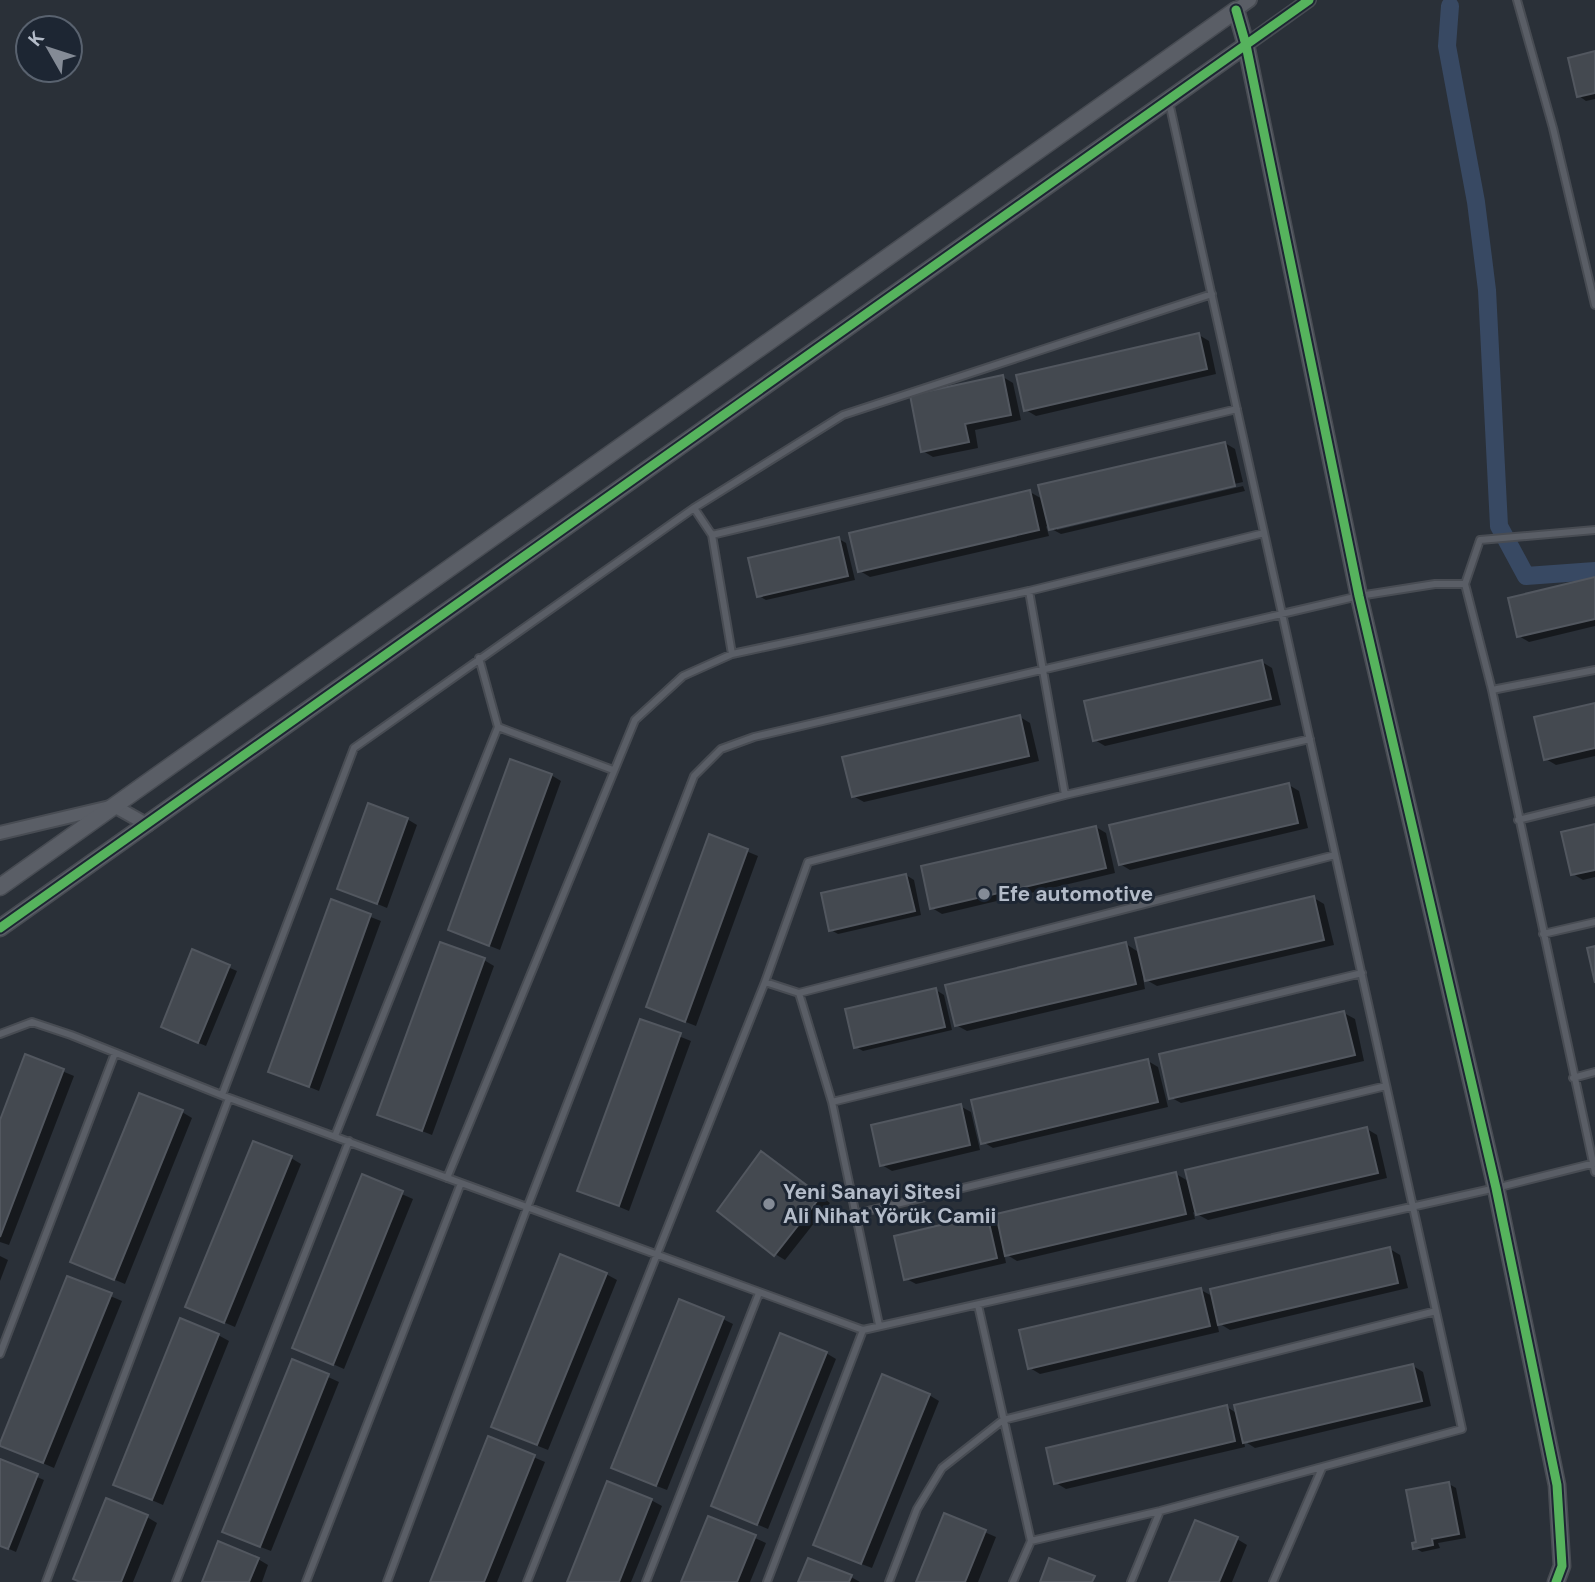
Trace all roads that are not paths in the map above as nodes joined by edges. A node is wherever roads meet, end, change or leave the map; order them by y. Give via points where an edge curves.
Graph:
1 (1250, 0) edge
2 (1309, 0) edge
3 (1517, 0) edge
4 (1236, 10) junction
5 (1246, 45) junction
6 (1169, 100) junction
7 (1212, 294) junction
8 (1595, 305) edge
9 (1237, 409) junction
10 (694, 508) junction
11 (1595, 530) edge
12 (1264, 533) junction
13 (712, 535) junction
14 (1465, 584) junction
15 (1029, 591) junction
16 (1359, 596) junction
17 (1282, 613) junction
18 (732, 654) junction
19 (479, 659) junction
20 (1043, 669) junction
21 (1595, 670) edge
22 (1492, 690) junction
23 (498, 727) junction
24 (1310, 739) junction
25 (613, 770) junction
26 (1065, 795) junction
27 (1595, 801) edge
28 (114, 806) junction
29 (1518, 820) junction
30 (148, 825) junction
31 (0, 833) edge
32 (1335, 855) junction
33 (0, 887) edge
34 (1595, 922) edge
35 (0, 928) edge
36 (1543, 934) junction
37 (1362, 973) junction
38 (765, 982) junction
39 (799, 993) junction
40 (0, 1034) edge
41 (115, 1053) junction
42 (1595, 1072) edge
43 (1573, 1078) junction
44 (1386, 1086) junction
45 (226, 1097) junction
46 (832, 1102) junction
47 (335, 1136) junction
48 (349, 1141) junction
49 (1594, 1163) edge
50 (1595, 1172) edge
51 (447, 1178) junction
52 (461, 1183) junction
53 (1496, 1188) junction
54 (1413, 1207) junction
55 (527, 1208) junction
56 (855, 1214) junction
57 (657, 1256) junction
58 (759, 1293) junction
59 (978, 1305) junction
60 (1436, 1311) junction
61 (879, 1325) junction
62 (863, 1330) junction
63 (0, 1354) edge
64 (1003, 1420) junction
65 (1322, 1468) junction
66 (1160, 1511) junction
67 (1031, 1541) junction
68 (46, 1582) edge
69 (176, 1582) edge
70 (306, 1582) edge
71 (387, 1582) edge
72 (527, 1582) edge
73 (646, 1582) edge
74 (767, 1582) edge
75 (889, 1582) edge
76 (1013, 1582) edge
77 (1131, 1582) edge
78 (1273, 1582) edge
79 (1556, 1582) edge

1 - 4 street
2 - 5 street
3 - 8 lane
4 - 5 street
4 - 28 street
5 - 6 street
5 - 16 street
6 - 7 lane
6 - 30 street
7 - 9 lane
7 - 10 lane via 843,415
9 - 12 lane
9 - 13 lane
10 - 13 lane
10 - 19 lane
11 - 14 lane via 1480,540
12 - 15 lane
12 - 17 lane
13 - 18 lane
14 - 16 lane
14 - 22 lane
15 - 18 lane
15 - 20 lane
16 - 17 lane
16 - 53 street
17 - 20 lane
17 - 24 lane
18 - 25 lane via 683,676 635,720
19 - 23 lane
19 - 45 lane via 354,748
20 - 26 lane
20 - 55 lane via 754,737 721,749 694,776
21 - 22 lane
22 - 29 lane
23 - 25 lane
23 - 47 lane
24 - 26 lane
24 - 32 lane
25 - 51 lane
26 - 38 lane via 808,862
27 - 29 lane
28 - 30 street
28 - 31 street
28 - 33 street
29 - 36 lane
30 - 35 street
32 - 37 lane
32 - 39 lane
34 - 36 lane
36 - 43 lane
37 - 44 lane
37 - 46 lane
38 - 39 lane
38 - 57 lane
39 - 46 lane
40 - 41 lane via 32,1022
41 - 45 lane
41 - 63 lane
42 - 43 lane
43 - 49 lane
44 - 54 lane
44 - 56 lane
45 - 47 lane
45 - 68 lane
46 - 56 lane
47 - 48 lane
48 - 51 lane
48 - 69 lane
49 - 50 lane
49 - 53 lane
51 - 52 lane
52 - 55 lane
52 - 70 lane
53 - 54 lane
53 - 79 street via 1557,1485 1562,1566
54 - 59 lane
54 - 60 lane
55 - 57 lane
55 - 71 lane
56 - 61 lane
57 - 58 lane
57 - 72 lane
58 - 62 lane
58 - 73 lane
59 - 61 lane
59 - 64 lane
60 - 64 lane
60 - 65 lane via 1462,1429
61 - 62 lane
62 - 74 lane
64 - 67 lane
64 - 75 lane via 942,1468 917,1509
65 - 66 lane
65 - 78 lane
66 - 67 lane
66 - 77 lane
67 - 76 lane

